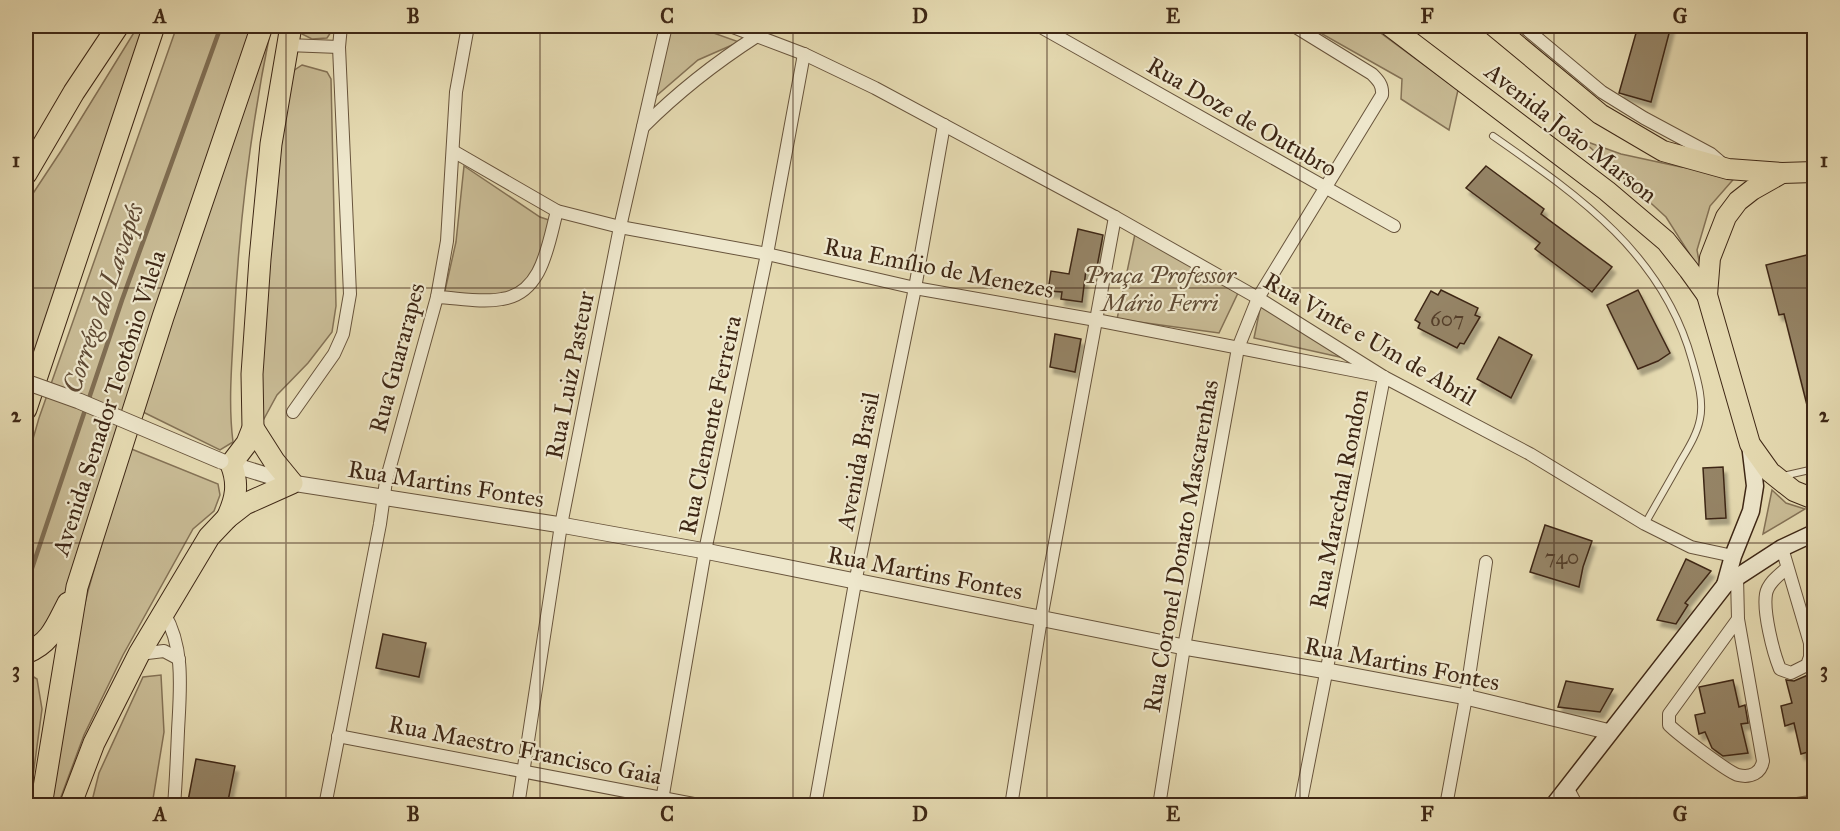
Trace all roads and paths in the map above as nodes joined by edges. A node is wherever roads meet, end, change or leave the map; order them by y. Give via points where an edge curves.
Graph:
1 (118, 26) edge
2 (154, 26) edge
3 (262, 26) edge
4 (341, 26) edge
5 (468, 26) edge
6 (666, 26) edge
7 (730, 26) edge
8 (1039, 26) edge
9 (1294, 26) edge
10 (1390, 26) edge
11 (1494, 26) edge
12 (1523, 26) edge
13 (289, 35) edge
14 (757, 36) junction
15 (339, 47) junction
16 (804, 54) junction
17 (944, 125) junction
18 (642, 128) junction
19 (1493, 136) dead end
20 (453, 151) junction
21 (1728, 169) junction
22 (1815, 172) edge
23 (1782, 173) junction
24 (26, 174) edge
25 (1326, 189) junction
26 (557, 211) junction
27 (1115, 217) junction
28 (1394, 226) dead end
29 (620, 227) junction
30 (767, 254) junction
31 (915, 288) junction
32 (1707, 296) junction
33 (437, 297) junction
34 (1258, 298) junction
35 (1096, 320) junction
36 (1238, 348) junction
37 (1384, 377) junction
38 (26, 382) edge
39 (26, 409) edge
40 (293, 412) dead end
41 (253, 428) junction
42 (1750, 444) junction
43 (226, 463) junction
44 (1815, 470) edge
45 (1777, 477) junction
46 (292, 483) junction
47 (384, 497) junction
48 (1815, 499) edge
49 (227, 518) junction
50 (1645, 524) junction
51 (561, 525) junction
52 (1815, 533) edge
53 (1782, 548) junction
54 (705, 551) junction
55 (1733, 556) junction
56 (1486, 562) dead end
57 (1787, 568) junction
58 (1731, 581) junction
59 (855, 583) junction
60 (76, 587) junction
61 (164, 613) junction
62 (1041, 620) junction
63 (1738, 620) junction
64 (1184, 647) junction
65 (28, 652) edge
66 (139, 654) junction
67 (179, 659) junction
68 (1327, 671) junction
69 (1466, 697) junction
70 (1610, 732) junction
71 (339, 736) junction
72 (524, 771) junction
73 (1567, 787) junction
74 (662, 802) edge
75 (41, 806) edge
76 (70, 806) edge
77 (174, 806) edge
78 (325, 806) edge
79 (518, 806) edge
80 (704, 806) edge
81 (815, 806) edge
82 (1011, 806) edge
83 (1159, 806) edge
84 (1300, 806) edge
85 (1446, 806) edge
86 (1553, 806) edge
87 (1577, 806) edge

1 - 24 highway
2 - 39 highway
3 - 60 highway, Avenida Senador Teotônio Vilela
4 - 15 street
5 - 20 street, Rua Guararapes via 456,92
6 - 18 street, Rua Luiz Pasteur
7 - 14 street, Rua Vinte e Um de Abril
8 - 25 street, Rua Doze de Outubro
9 - 25 street, Rua Coronel Donato Mascarenhas via 1365,68 1383,89
10 - 32 main road, Avenida João Marson via 1666,241
11 - 21 main road, Avenida João Marson via 1600,114 1663,151
12 - 21 street via 1602,92 1712,154
13 - 15 street
13 - 41 highway via 271,144 260,259 252,374
14 - 16 street, Rua Vinte e Um de Abril
14 - 18 street via 705,71
15 - 40 street via 351,294 344,334
16 - 17 street, Rua Vinte e Um de Abril
16 - 30 street, Rua Clemente Ferreira
17 - 27 street, Rua Vinte e Um de Abril
17 - 31 street, Avenida Brasil
18 - 29 street, Rua Luiz Pasteur
19 - 50 lane via 1592,210 1640,257 1682,330 1696,374 1700,418 1693,439
20 - 26 street, Rua Emílio de Menezes
20 - 33 street, Rua Guararapes via 447,241
21 - 23 main road, Avenida João Marson
22 - 23 main road, Avenida João Marson
23 - 32 main road via 1752,190 1726,217 1710,258
25 - 28 street, Rua Doze de Outubro
25 - 34 street, Rua Coronel Donato Mascarenhas
26 - 29 street, Rua Emílio de Menezes
26 - 33 street via 538,274 520,293 501,300
27 - 34 street, Rua Vinte e Um de Abril
27 - 35 street
29 - 30 street, Rua Emílio de Menezes
29 - 51 street, Rua Luiz Pasteur
30 - 31 street, Rua Emílio de Menezes
30 - 54 street, Rua Clemente Ferreira
31 - 35 street, Rua Emílio de Menezes
31 - 59 street, Avenida Brasil
32 - 42 main road
33 - 47 street, Rua Guararapes
34 - 36 street, Rua Coronel Donato Mascarenhas
34 - 37 street, Rua Vinte e Um de Abril
35 - 36 street, Rua Emílio de Menezes
35 - 62 street
36 - 37 street, Rua Emílio de Menezes
36 - 64 street, Rua Coronel Donato Mascarenhas
37 - 50 street, Rua Vinte e Um de Abril via 1530,454
37 - 68 street, Rua Marechal Rondon
38 - 43 street, Rua Martins Fontes, bridge
41 - 43 highway via 247,443
41 - 46 highway
42 - 45 main road
42 - 55 main road via 1754,495
43 - 46 street, Rua Martins Fontes
43 - 49 highway via 235,473 236,489
44 - 45 lane
45 - 48 main road via 1794,491
46 - 47 street, Rua Martins Fontes
46 - 49 highway via 245,504
47 - 51 street, Rua Martins Fontes
47 - 71 street, Rua Guararapes
49 - 61 highway via 199,552
50 - 55 street, Rua Vinte e Um de Abril via 1691,547
51 - 54 street, Rua Martins Fontes
51 - 72 street, Rua Luiz Pasteur
52 - 53 main road
53 - 57 street
53 - 58 main road
54 - 59 street, Rua Martins Fontes
54 - 74 street, Rua Clemente Ferreira
55 - 58 main road
56 - 69 street
57 - 57 street via 1810,643 1807,665 1791,673 1780,669 1773,653 1766,606 1766,592
58 - 63 street
58 - 70 main road
59 - 62 street, Rua Martins Fontes
59 - 81 street, Avenida Brasil
60 - 65 highway via 49,639
60 - 75 highway, Avenida Senador Teotônio Vilela
61 - 66 highway
61 - 67 street via 171,624
62 - 64 street, Rua Martins Fontes
62 - 82 street
63 - 63 street via 1763,761 1762,768 1753,775 1737,775 1669,726 1669,714
64 - 68 street, Rua Martins Fontes
64 - 83 street, Rua Coronel Donato Mascarenhas
66 - 67 street via 164,651
66 - 76 highway via 94,743
67 - 77 street
68 - 69 street, Rua Martins Fontes
68 - 84 street, Rua Marechal Rondon
69 - 70 street, Rua Martins Fontes
69 - 85 street
70 - 73 main road
71 - 72 street, Rua Maestro Francisco Gaia
71 - 78 street, Rua Guararapes
72 - 74 street, Rua Maestro Francisco Gaia
72 - 79 street, Rua Luiz Pasteur
73 - 86 main road
73 - 87 street
74 - 80 street, Rua Maestro Francisco Gaia

